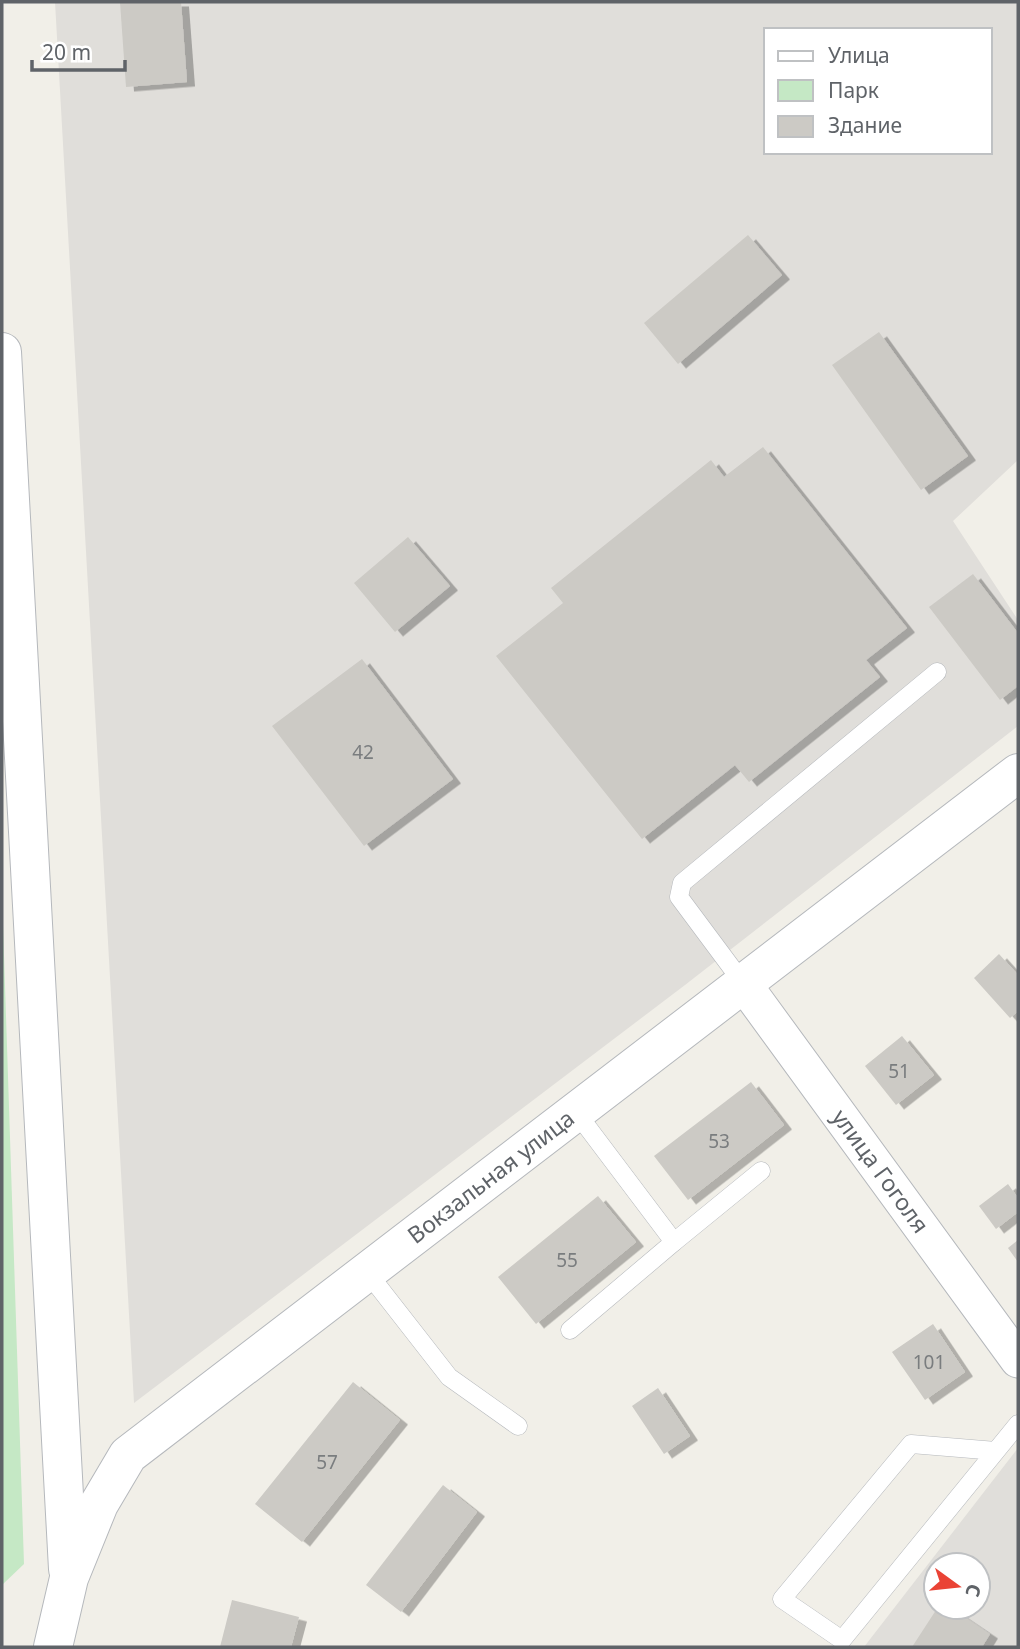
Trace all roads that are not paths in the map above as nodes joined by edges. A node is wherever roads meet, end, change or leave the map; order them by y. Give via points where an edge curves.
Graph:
1 (2, 352) edge
2 (937, 672) dead end
3 (1018, 773) edge
4 (743, 984) junction
5 (576, 1112) junction
6 (761, 1171) dead end
7 (674, 1242) junction
8 (367, 1272) junction
9 (570, 1330) dead end
10 (1018, 1360) edge
11 (1018, 1424) edge
12 (518, 1426) dead end
13 (996, 1451) junction
14 (69, 1578) junction
15 (53, 1647) edge

1 - 14 street
2 - 4 lane via 682,883 679,897
3 - 4 street, Вокзальная улица
4 - 5 street, Вокзальная улица
4 - 10 street, улица Гоголя
5 - 7 lane
5 - 8 street, Вокзальная улица
6 - 7 lane
7 - 9 lane
8 - 12 lane via 449,1377
8 - 14 street, Вокзальная улица via 128,1455 99,1504
11 - 13 lane
13 - 13 lane via 842,1640 782,1599 911,1444
14 - 15 street, Вокзальная улица

